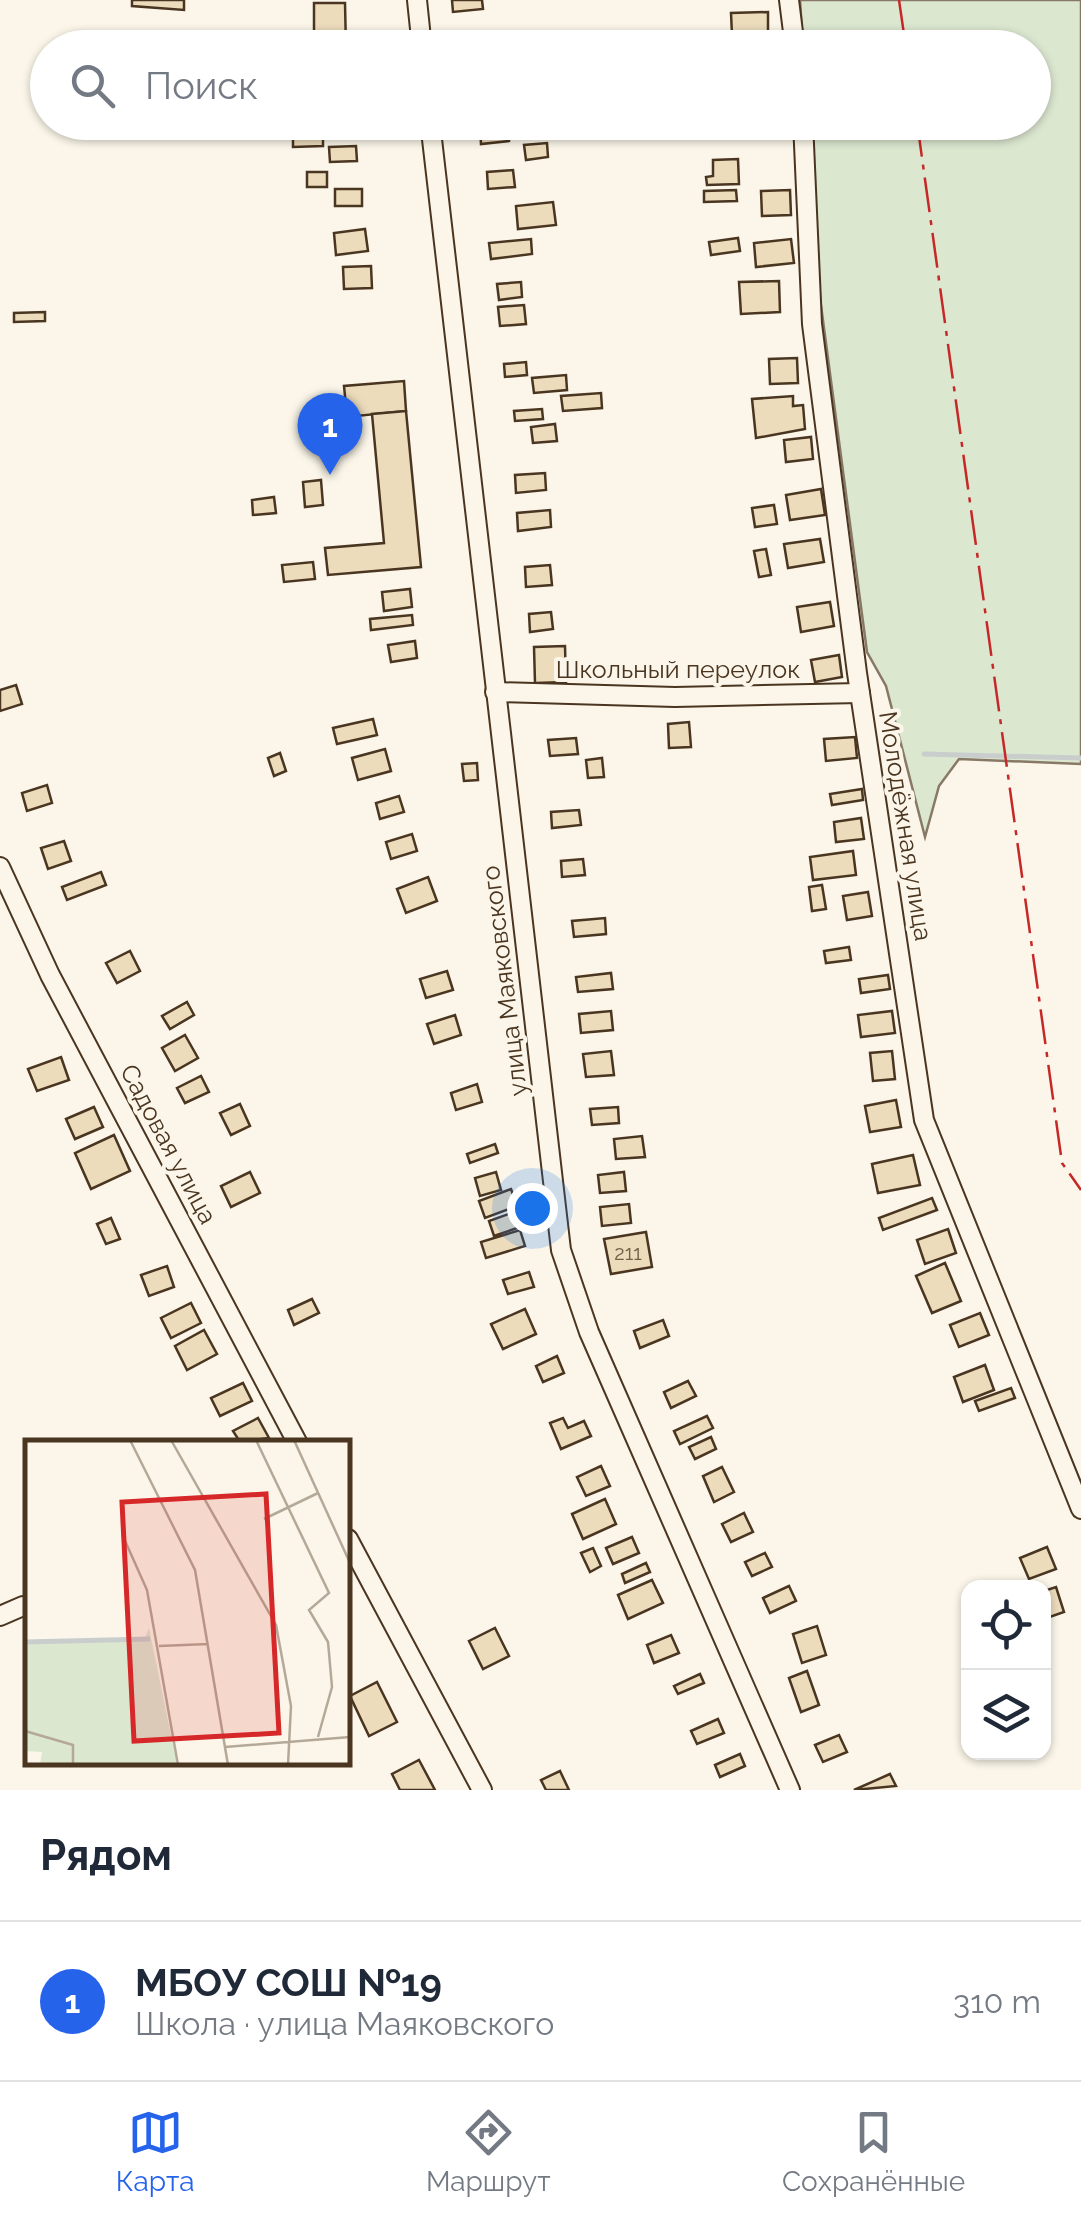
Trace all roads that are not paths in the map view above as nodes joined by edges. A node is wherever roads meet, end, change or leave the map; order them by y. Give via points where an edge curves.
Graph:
1 (417, 0) edge
2 (789, 0) edge
3 (420, 30) edge
4 (793, 30) edge
5 (432, 140) edge
6 (804, 140) edge
7 (495, 692) junction
8 (860, 693) junction
9 (0, 867) edge
10 (296, 1440) edge
11 (1081, 1509) edge
12 (350, 1543) edge
13 (23, 1606) dead end
14 (0, 1616) edge
15 (482, 1790) edge
16 (790, 1790) edge

1 - 3 street
2 - 4 street
5 - 7 street, улица Маяковского
6 - 8 street, Молодёжная улица via 812,324
7 - 8 street, Школьный переулок
7 - 16 street, улица Маяковского via 561,1250 589,1332
8 - 11 street, Молодёжная улица via 924,1120
9 - 10 street, Садовая улица via 50,975
12 - 15 street
13 - 14 street

